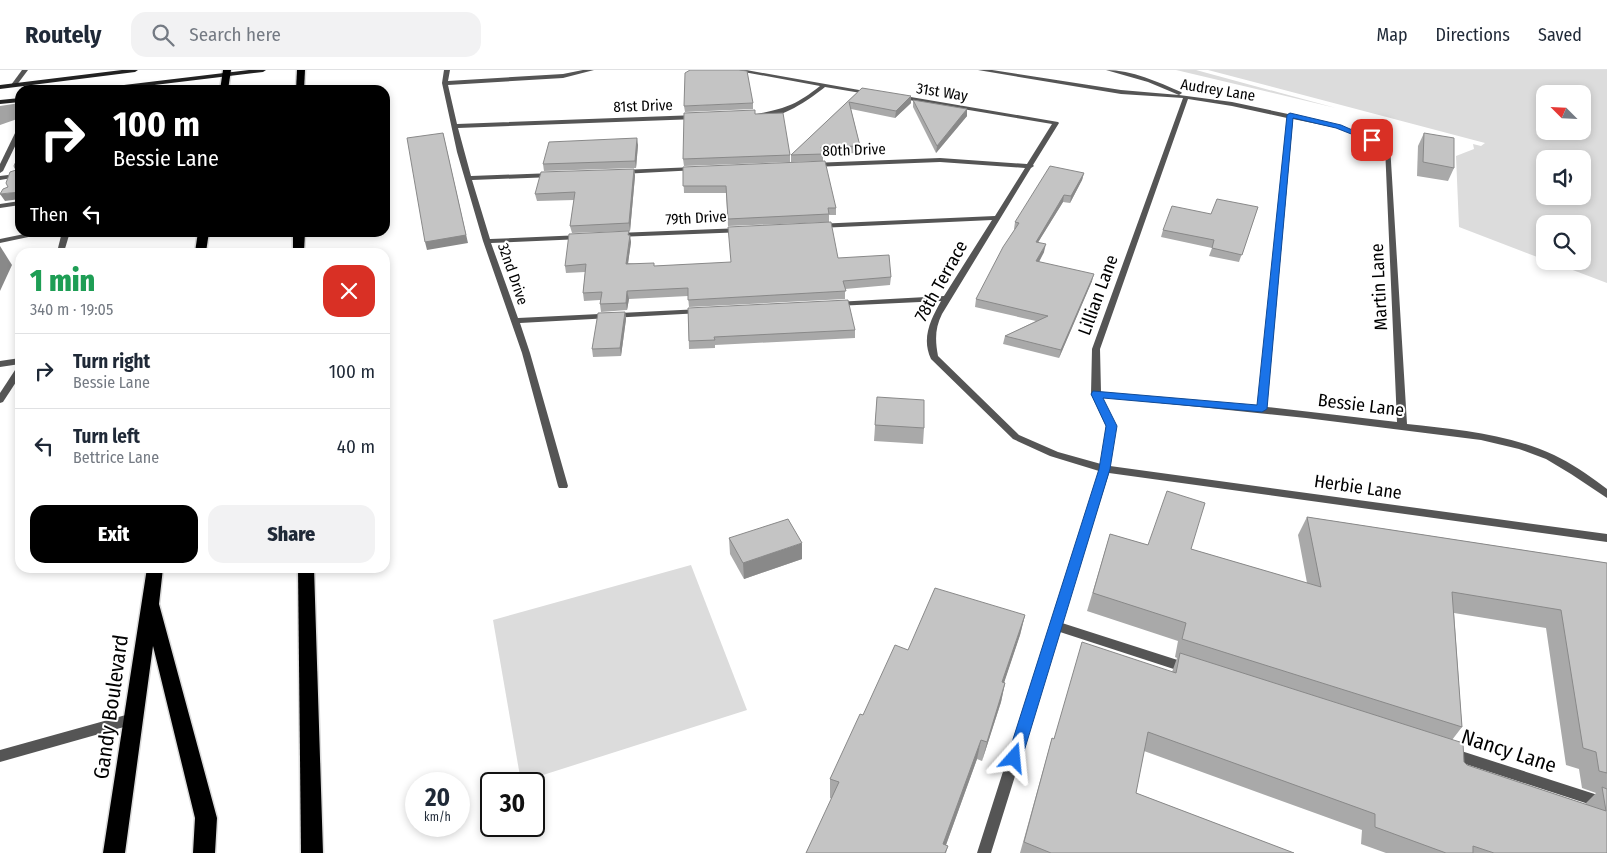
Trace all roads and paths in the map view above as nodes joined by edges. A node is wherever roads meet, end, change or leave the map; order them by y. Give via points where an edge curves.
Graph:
1 (25, 70) edge
2 (135, 70) edge
3 (263, 70) edge
4 (300, 70) edge
5 (447, 70) edge
6 (592, 70) edge
7 (736, 70) edge
8 (981, 70) edge
9 (1109, 70) edge
10 (226, 72) edge
11 (445, 83) junction
12 (14, 85) junction
13 (134, 85) edge
14 (225, 85) edge
15 (300, 85) edge
16 (824, 85) junction
17 (0, 87) edge
18 (882, 94) edge
19 (892, 96) edge
20 (1186, 97) junction
21 (15, 100) edge
22 (0, 102) edge
23 (753, 115) edge
24 (1290, 115) junction
25 (704, 117) edge
26 (1056, 123) joint
27 (454, 126) junction
28 (15, 139) edge
29 (15, 144) edge
30 (12, 145) junction
31 (0, 146) edge
32 (1388, 146) joint
33 (802, 165) edge
34 (1031, 166) junction
35 (704, 169) edge
36 (0, 171) edge
37 (616, 172) edge
38 (556, 174) edge
39 (15, 176) edge
40 (0, 178) edge
41 (468, 178) junction
42 (15, 204) edge
43 (0, 206) edge
44 (995, 218) junction
45 (806, 227) edge
46 (746, 230) edge
47 (607, 236) edge
48 (22, 237) edge
49 (587, 237) edge
50 (0, 241) edge
51 (487, 241) junction
52 (946, 298) junction
53 (829, 304) edge
54 (711, 311) edge
55 (515, 321) junction
56 (15, 362) edge
57 (0, 364) edge
58 (15, 377) edge
59 (1096, 394) junction
60 (0, 400) edge
61 (1262, 409) junction
62 (1402, 426) junction
63 (1105, 469) junction
64 (563, 486) dead end
65 (1607, 494) edge
66 (1607, 538) edge
67 (154, 573) edge
68 (306, 573) edge
69 (150, 602) junction
70 (1056, 626) junction
71 (1198, 672) edge
72 (133, 719) junction
73 (1436, 749) edge
74 (0, 756) edge
75 (1607, 804) edge
76 (114, 853) edge
77 (204, 853) edge
78 (312, 853) edge
79 (984, 853) edge

1 - 12 street
2 - 12 street
3 - 10 street
4 - 15 highway
5 - 11 street, 32nd Drive
6 - 11 street via 562,76
7 - 16 street
8 - 20 street, Audrey Lane via 1121,92
9 - 20 street via 1150,81
10 - 13 street
10 - 14 highway
11 - 27 street, 32nd Drive
12 - 17 street
16 - 18 street
16 - 23 street via 798,106 782,112
19 - 26 street, 31st Way
20 - 24 street, Audrey Lane
20 - 59 street, Lillian Lane via 1096,349
21 - 22 street
24 - 32 street, Audrey Lane via 1339,127
24 - 61 street
25 - 27 street, 81st Drive
26 - 34 street, 78th Terrace
27 - 41 street, 32nd Drive
28 - 30 street
29 - 30 street
30 - 31 street
30 - 36 street via 9,160
32 - 62 street, Martin Lane
33 - 34 street, 80th Drive via 940,160
34 - 44 street, 78th Terrace
35 - 37 street
38 - 41 street
39 - 40 street
41 - 51 street, 32nd Drive
42 - 43 street
44 - 45 street
44 - 52 street, 78th Terrace
46 - 47 street, 79th Drive
48 - 50 street
49 - 51 street
51 - 55 street, 32nd Drive
52 - 53 street
52 - 63 street, 78th Terrace via 932,324 929,338 934,357 1016,436 1054,454
54 - 55 street
55 - 64 street, 32nd Drive
56 - 57 street
58 - 60 street
59 - 61 street, Bessie Lane
59 - 63 street, Lillian Lane via 1111,426
61 - 62 street, Bessie Lane
62 - 65 street, Bessie Lane via 1483,439 1539,453 1580,473
63 - 66 street, Herbie Lane
63 - 70 street, Lillian Lane
67 - 69 highway, Gandy Boulevard
68 - 78 highway
69 - 72 highway, Gandy Boulevard
69 - 77 highway via 206,818
70 - 71 street
70 - 79 street, Lillian Lane
72 - 74 street
72 - 76 highway, Gandy Boulevard
73 - 75 street, Nancy Lane

